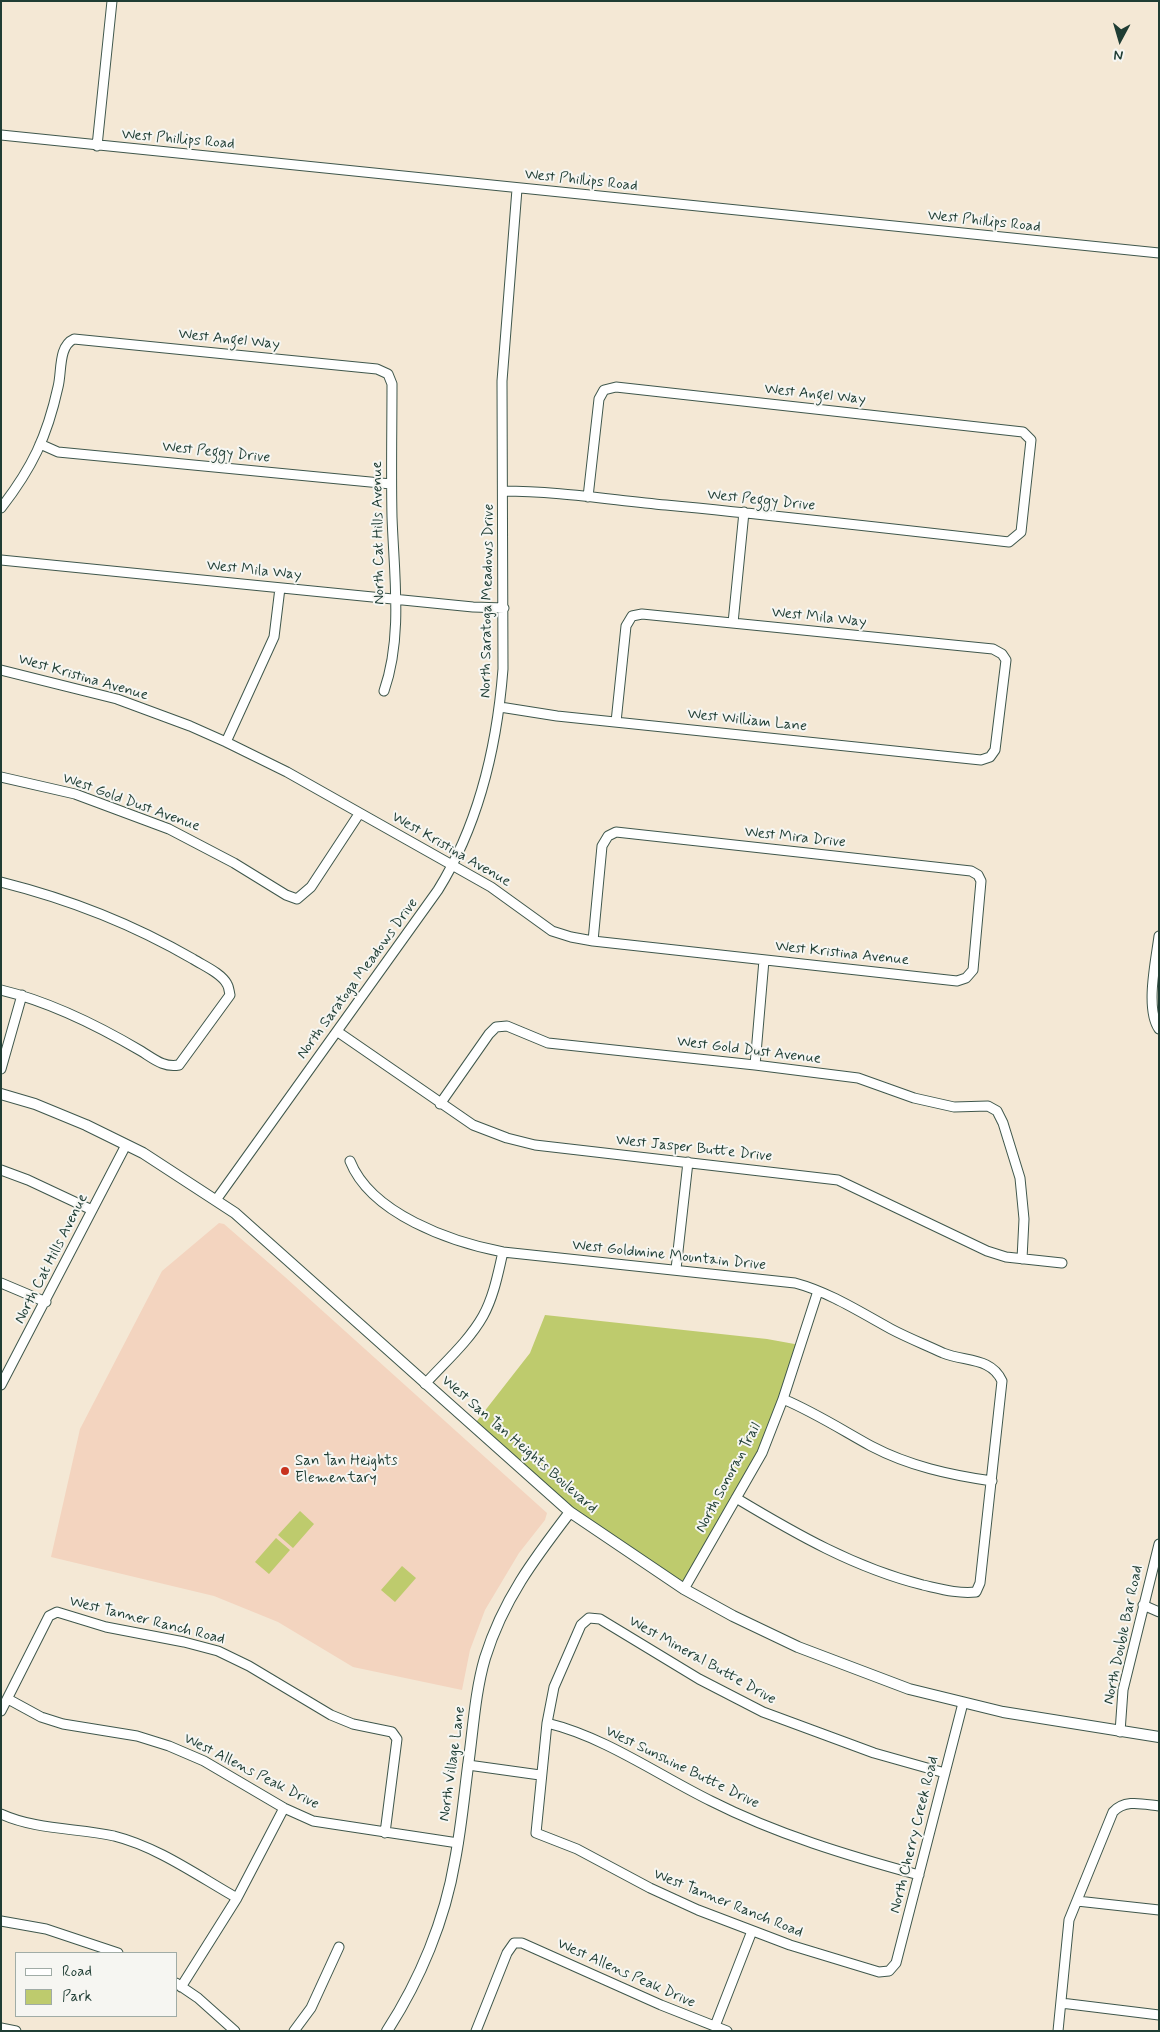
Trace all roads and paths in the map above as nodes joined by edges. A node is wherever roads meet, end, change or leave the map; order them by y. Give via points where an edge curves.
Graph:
1 (112, 1) edge
2 (1, 135) edge
3 (97, 146) junction
4 (518, 189) junction
5 (1159, 253) edge
6 (388, 374) joint
7 (40, 444) junction
8 (391, 484) junction
9 (503, 491) junction
10 (588, 497) junction
11 (1, 508) edge
12 (744, 512) junction
13 (1015, 538) joint
14 (1, 560) edge
15 (280, 588) junction
16 (395, 600) junction
17 (504, 608) junction
18 (733, 623) junction
19 (1, 670) edge
20 (384, 691) dead end
21 (500, 707) junction
22 (616, 722) junction
23 (226, 742) junction
24 (990, 758) joint
25 (1, 777) edge
26 (359, 814) junction
27 (454, 866) junction
28 (1, 882) edge
29 (1159, 936) edge
30 (593, 941) junction
31 (764, 960) junction
32 (966, 978) joint
33 (1, 990) edge
34 (22, 995) junction
35 (1157, 1026) edge
36 (338, 1032) junction
37 (755, 1065) junction
38 (1, 1069) edge
39 (1, 1094) edge
40 (440, 1104) junction
41 (126, 1145) junction
42 (350, 1161) dead end
43 (688, 1162) junction
44 (1, 1170) edge
45 (216, 1200) junction
46 (92, 1210) junction
47 (503, 1252) junction
48 (1022, 1259) junction
49 (1062, 1264) dead end
50 (676, 1269) junction
51 (1, 1283) edge
52 (818, 1291) junction
53 (46, 1302) junction
54 (1, 1384) edge
55 (425, 1384) junction
56 (783, 1399) junction
57 (992, 1481) junction
58 (736, 1498) junction
59 (570, 1512) junction
60 (1159, 1544) edge
61 (684, 1589) junction
62 (1143, 1605) junction
63 (1159, 1612) edge
64 (8, 1699) junction
65 (963, 1703) junction
66 (1, 1711) edge
67 (546, 1723) junction
68 (1120, 1732) junction
69 (1159, 1737) edge
70 (468, 1765) junction
71 (945, 1773) junction
72 (540, 1775) junction
73 (1159, 1806) edge
74 (284, 1808) junction
75 (1, 1814) edge
76 (385, 1833) junction
77 (458, 1843) junction
78 (919, 1875) junction
79 (237, 1898) junction
80 (1077, 1901) junction
81 (1159, 1910) edge
82 (1, 1921) edge
83 (752, 1931) junction
84 (339, 1947) dead end
85 (115, 1952) edge
86 (889, 1971) joint
87 (179, 1985) edge
88 (1061, 2004) junction
89 (1159, 2015) edge
90 (715, 2026) junction
91 (1, 2028) edge
92 (16, 2031) edge
93 (235, 2031) edge
94 (294, 2031) edge
95 (387, 2031) edge
96 (476, 2031) edge
97 (727, 2031) edge
98 (1058, 2031) edge

1 - 3 street
2 - 3 street, West Phillips Road
3 - 4 street, West Phillips Road
4 - 5 street, West Phillips Road
4 - 9 street, North Saratoga Meadows Drive via 504,348
6 - 7 street, West Angel Way via 377,369 74,339 67,342 63,350 55,403
6 - 8 street, North Cat Hills Avenue via 392,384
7 - 8 street, West Peggy Drive via 58,452
7 - 11 street via 18,488
8 - 16 street, North Cat Hills Avenue
9 - 10 street, West Peggy Drive
9 - 17 street, North Saratoga Meadows Drive
10 - 12 street, West Peggy Drive
10 - 13 street, West Angel Way via 599,399 604,390 616,387 1023,432 1031,440 1021,532
12 - 13 street, West Peggy Drive via 1009,542
12 - 18 street
14 - 15 street, West Mila Way
15 - 16 street, West Mila Way
15 - 23 street via 274,637
16 - 17 street, West Mila Way
16 - 20 street, North Cat Hills Avenue via 391,670
17 - 21 street, North Saratoga Meadows Drive
18 - 22 street, West Mila Way via 642,614 632,616 626,626
18 - 24 street, West Mila Way via 993,649 1006,660 995,750
19 - 23 street, West Kristina Avenue via 117,699
21 - 22 street, West William Lane
21 - 27 street, North Saratoga Meadows Drive via 484,784
22 - 24 street, West William Lane via 981,760
23 - 26 street, West Kristina Avenue via 287,772
25 - 26 street, West Gold Dust Avenue via 75,794 169,829 297,899 311,887
26 - 27 street, West Kristina Avenue
27 - 30 street, West Kristina Avenue via 492,887 552,930 571,938
27 - 36 street, North Saratoga Meadows Drive
28 - 34 street via 41,892 115,918 220,976 228,984 230,995 179,1066 171,1067 85,1021
29 - 35 street via 1152,1000
30 - 31 street, West Kristina Avenue
30 - 32 street, West Mira Drive via 602,846 608,836 616,832 971,871 981,881 973,970
31 - 32 street, West Kristina Avenue via 957,981
31 - 37 street
33 - 34 street
34 - 38 street
36 - 40 street, West Jasper Butte Drive
36 - 45 street, North Saratoga Meadows Drive
37 - 40 street, West Gold Dust Avenue via 548,1044 507,1026 496,1028 489,1034
37 - 48 street, West Gold Dust Avenue via 858,1078 914,1098 954,1107 988,1106 997,1111 1020,1178 1024,1219
39 - 41 street, West San Tan Heights Boulevard via 35,1104
40 - 43 street, West Jasper Butte Drive via 474,1125 536,1146
41 - 45 street, West San Tan Heights Boulevard
41 - 46 street, North Cat Hills Avenue
42 - 47 street, West Goldmine Mountain Drive via 355,1174 366,1187 396,1212 458,1241
43 - 48 street, West Jasper Butte Drive via 838,1180 987,1251
43 - 50 street
44 - 46 street
45 - 55 street, West San Tan Heights Boulevard via 270,1243
46 - 53 street, North Cat Hills Avenue
47 - 50 street, West Goldmine Mountain Drive
47 - 55 street via 484,1315
48 - 49 street, West Jasper Butte Drive
50 - 52 street, West Goldmine Mountain Drive via 795,1283
51 - 53 street
52 - 56 street, North Sonoran Trail
52 - 57 street, West Goldmine Mountain Drive via 926,1346 989,1365 998,1371 1002,1381
53 - 54 street, North Cat Hills Avenue
55 - 59 street, West San Tan Heights Boulevard
56 - 57 street via 915,1465
56 - 58 street, North Sonoran Trail via 762,1453
57 - 58 street via 980,1583 976,1592 963,1594 898,1579 831,1553
58 - 61 street, North Sonoran Trail
59 - 61 street, West San Tan Heights Boulevard
59 - 70 street, North Village Lane via 526,1570 495,1629 480,1684
60 - 62 street, North Double Bar Road
61 - 65 street, West San Tan Heights Boulevard via 798,1647 909,1689
62 - 63 street
62 - 68 street, North Double Bar Road via 1123,1690
64 - 66 street
64 - 74 street, West Allens Peak Drive via 41,1717 63,1724 137,1736 169,1746 204,1761
64 - 76 street, West Tanner Ranch Road via 49,1616 57,1612 106,1627 218,1651 331,1715 353,1724 392,1732 397,1739
65 - 68 street, West San Tan Heights Boulevard
65 - 71 street, North Cherry Creek Road
67 - 71 street, West Mineral Butte Drive via 554,1687 581,1625 589,1618 600,1619 699,1679 763,1712 874,1753
67 - 72 street
67 - 78 street, West Sunshine Butte Drive via 588,1737 713,1802 762,1823 858,1858
68 - 69 street, West San Tan Heights Boulevard
70 - 72 street
70 - 77 street, North Village Lane
71 - 78 street, North Cherry Creek Road
72 - 83 street, West Tanner Ranch Road via 536,1833 577,1848 650,1888
73 - 80 street via 1132,1803 1120,1805 1113,1812
74 - 76 street, West Allens Peak Drive via 313,1821
74 - 79 street
75 - 79 street via 27,1822 114,1836 134,1843
76 - 77 street, West Allens Peak Drive
77 - 95 street, North Village Lane via 448,1892 434,1933 419,1972
78 - 86 street, North Cherry Creek Road via 896,1963
79 - 87 street
80 - 81 street
80 - 88 street via 1070,1920
82 - 85 street via 46,1929
83 - 86 street, West Tanner Ranch Road via 879,1972
83 - 90 street
84 - 94 street via 311,2008
87 - 93 street via 205,2003
88 - 89 street
88 - 98 street
90 - 96 street, West Allens Peak Drive via 522,1943 514,1943
90 - 97 street, West Allens Peak Drive
91 - 92 street

